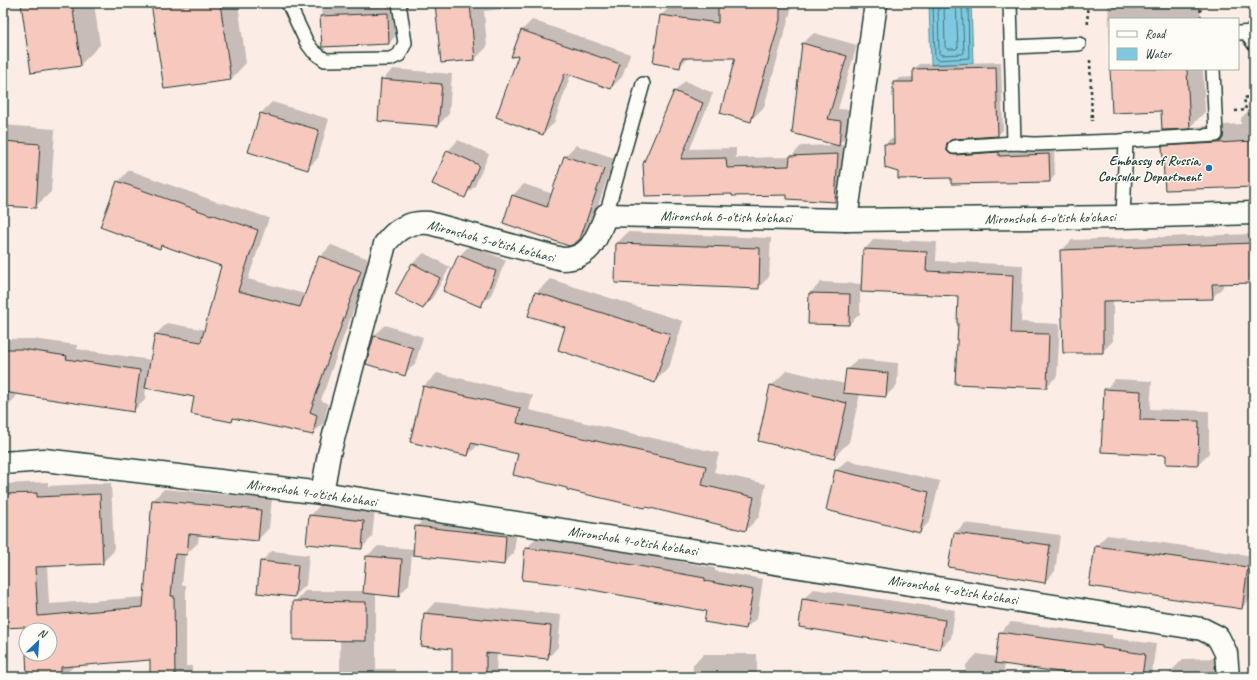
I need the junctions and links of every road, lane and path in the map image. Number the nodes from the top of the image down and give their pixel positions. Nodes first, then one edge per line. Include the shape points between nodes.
1 (288, 3) edge
2 (399, 3) edge
3 (876, 3) edge
4 (1010, 3) edge
5 (1087, 3) edge
6 (1200, 3) edge
7 (1201, 18) edge
8 (1246, 33) edge
9 (1089, 34) dead end
10 (1079, 44) dead end
11 (1254, 44) edge
12 (1012, 47) junction
13 (1090, 58) dead end
14 (1213, 70) edge
15 (643, 84) dead end
16 (1092, 128) dead end
17 (1126, 140) junction
18 (1014, 143) junction
19 (954, 147) dead end
20 (1254, 213) edge
21 (606, 214) junction
22 (1123, 217) junction
23 (846, 220) junction
24 (3, 463) edge
25 (322, 493) junction
26 (1228, 677) edge

1 - 2 lane via 307,43 313,52 325,60 390,59 399,55 405,43
3 - 23 street
4 - 12 lane
5 - 9 path
6 - 7 path
8 - 11 lane
10 - 12 lane
12 - 18 lane
13 - 16 path
14 - 17 lane via 1216,135
15 - 21 lane, Mironshoh 5-o'tish ko'chasi
17 - 18 lane
17 - 22 lane
18 - 19 lane
20 - 22 street, Mironshoh 6-o'tish ko'chasi
21 - 23 street, Mironshoh 6-o'tish ko'chasi
21 - 25 street, Mironshoh 5-o'tish ko'chasi via 592,245 584,253 568,259 429,223 408,225 390,237 385,244 333,439
22 - 23 street, Mironshoh 6-o'tish ko'chasi
24 - 25 street, Mironshoh 4-o'tish ko'chasi via 44,460
25 - 26 street, Mironshoh 4-o'tish ko'chasi via 1202,629 1218,637 1226,653

